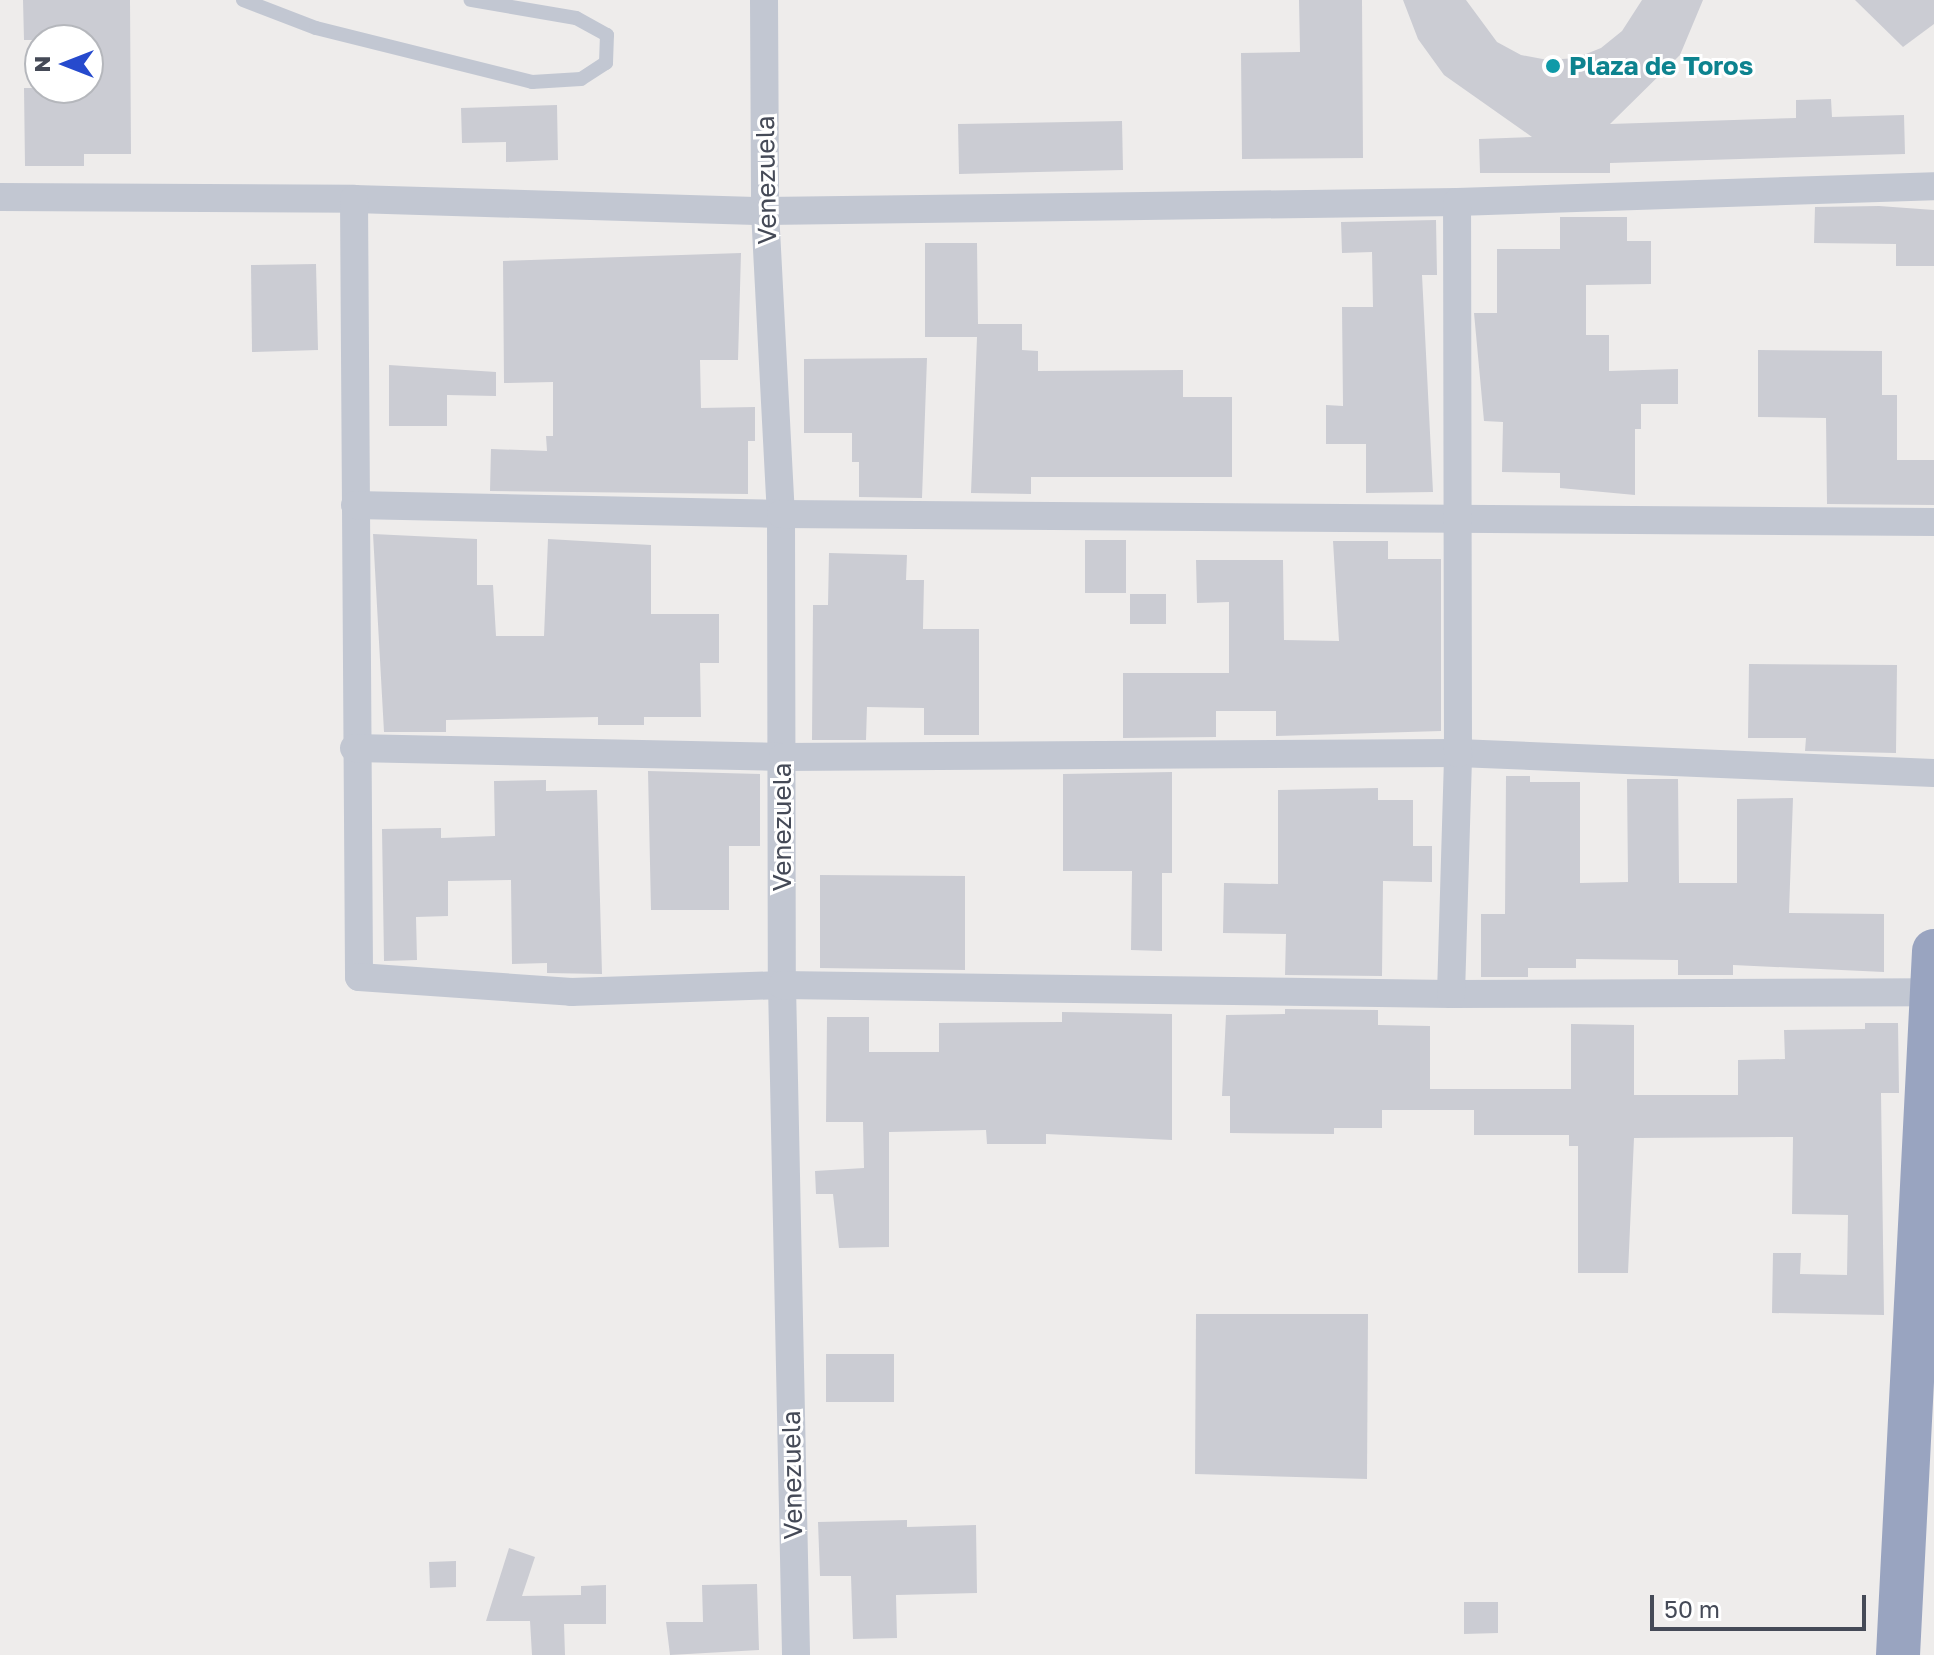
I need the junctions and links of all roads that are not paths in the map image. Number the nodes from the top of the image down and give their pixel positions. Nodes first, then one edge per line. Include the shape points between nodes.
1 (243, 0) edge
2 (471, 0) edge
3 (764, 0) edge
4 (1934, 186) edge
5 (0, 197) edge
6 (354, 199) junction
7 (1457, 202) junction
8 (765, 211) junction
9 (355, 505) junction
10 (781, 514) junction
11 (1459, 515) junction
12 (1934, 522) edge
13 (354, 748) junction
14 (1458, 753) junction
15 (783, 757) junction
16 (1934, 773) edge
17 (1933, 971) edge
18 (782, 985) junction
19 (1451, 994) junction
20 (796, 1655) edge
21 (1898, 1655) edge

1 - 2 lane via 316,28 532,82 581,79 606,63 607,35 576,18
3 - 8 street, Venezuela
4 - 7 street
5 - 6 street
6 - 8 street
6 - 9 street
7 - 8 street
7 - 11 street
8 - 10 street, Venezuela
9 - 10 street
9 - 13 street
10 - 11 street
10 - 15 street, Venezuela
11 - 12 street
11 - 14 street
13 - 15 street
13 - 18 street via 359,977 571,992
14 - 15 street
14 - 16 street
14 - 19 street
15 - 18 street, Venezuela
17 - 19 street
17 - 21 highway
18 - 19 street
18 - 20 street, Venezuela

